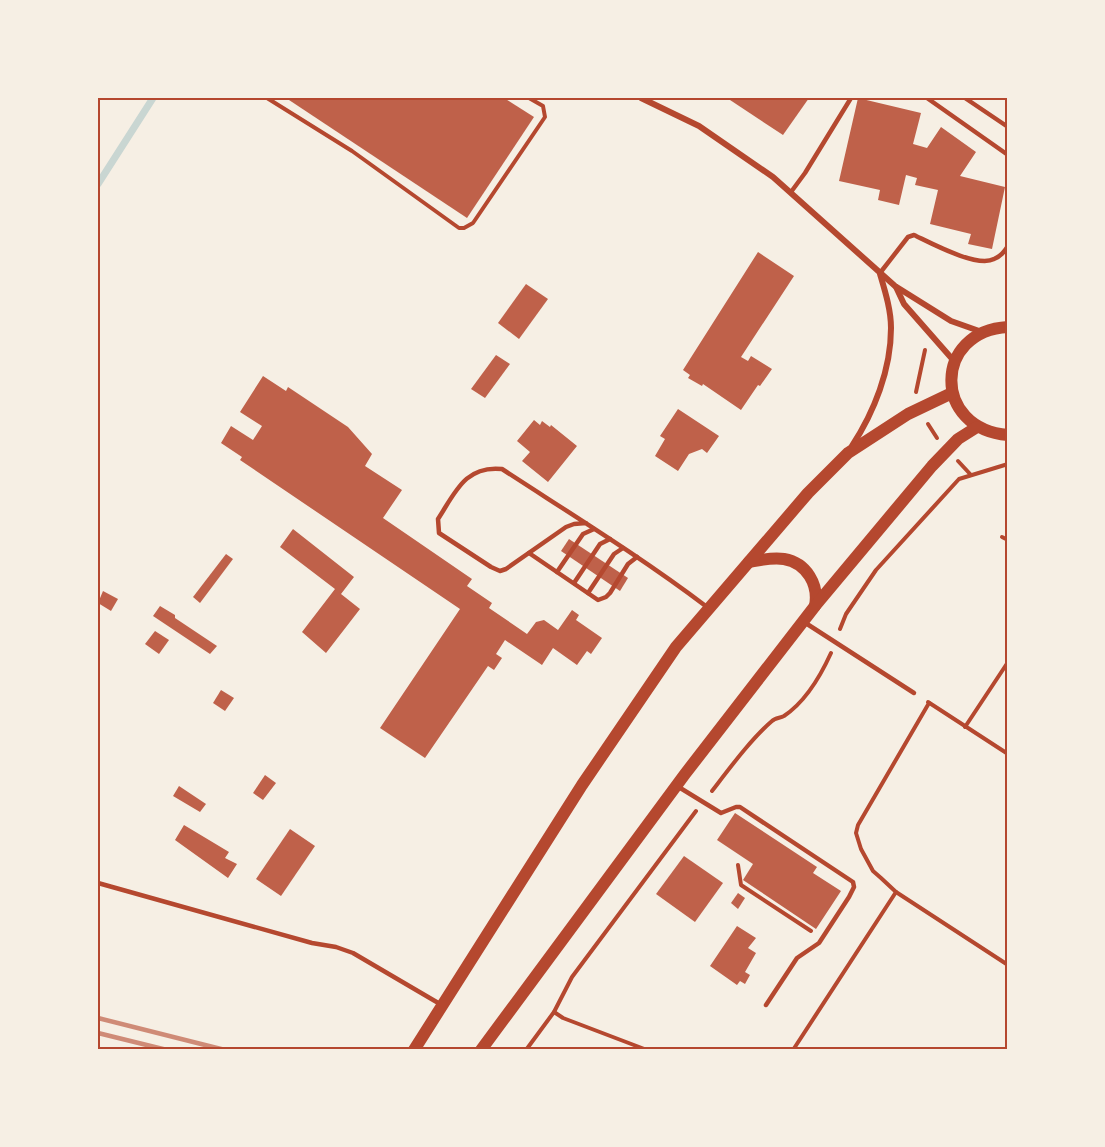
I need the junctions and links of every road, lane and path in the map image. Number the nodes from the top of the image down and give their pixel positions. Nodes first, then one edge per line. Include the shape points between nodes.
1 (267, 98) edge
2 (530, 98) edge
3 (640, 98) edge
4 (851, 98) edge
5 (927, 98) edge
6 (965, 98) edge
7 (1008, 127) edge
8 (1008, 156) edge
9 (791, 192) junction
10 (1008, 246) edge
11 (880, 273) junction
12 (895, 286) junction
13 (1008, 327) edge
14 (982, 332) junction
15 (927, 346) dead end
16 (954, 361) junction
17 (952, 393) junction
18 (916, 399) dead end
19 (924, 417) dead end
20 (977, 427) junction
21 (1008, 435) edge
22 (936, 437) dead end
23 (848, 453) junction
24 (1008, 464) edge
25 (586, 523) junction
26 (594, 529) junction
27 (1002, 537) dead end
28 (610, 539) junction
29 (1008, 540) edge
30 (623, 548) junction
31 (529, 553) junction
32 (637, 558) junction
33 (749, 562) junction
34 (557, 572) junction
35 (574, 583) junction
36 (588, 593) junction
37 (816, 606) junction
38 (710, 608) junction
39 (804, 622) junction
40 (836, 642) junction
41 (1008, 662) edge
42 (914, 693) joint
43 (929, 703) junction
44 (965, 727) junction
45 (1008, 754) edge
46 (677, 786) junction
47 (704, 802) junction
48 (738, 865) dead end
49 (98, 883) edge
50 (896, 892) junction
51 (822, 938) junction
52 (1008, 965) edge
53 (443, 1005) junction
54 (766, 1005) dead end
55 (554, 1012) junction
56 (414, 1050) edge
57 (481, 1050) edge
58 (526, 1050) edge
59 (647, 1050) edge
60 (793, 1050) edge

1 - 2 path via 464,228 473,224 545,117 543,106
3 - 9 street via 699,126
4 - 9 lane
5 - 8 lane
6 - 7 lane
9 - 11 street
10 - 11 lane via 992,261 981,261 914,235 908,237
11 - 12 street
11 - 23 street via 891,328 885,371 872,412
12 - 14 street via 951,321
12 - 16 street via 904,304
13 - 14 main road
14 - 16 main road via 962,348
15 - 18 path
16 - 17 main road
17 - 20 main road via 965,417
17 - 23 main road via 908,414
19 - 22 path
20 - 21 main road
20 - 37 main road via 958,439 932,466
23 - 33 main road
24 - 40 path via 959,479 876,570 846,614
25 - 26 lane
25 - 31 lane via 566,527
25 - 31 lane via 502,469 492,468 465,478 438,519 439,533 500,571
26 - 28 lane
26 - 34 lane via 583,534
27 - 29 path
28 - 30 lane
28 - 35 lane via 600,544
30 - 32 lane
30 - 36 lane via 614,554
31 - 34 lane
32 - 36 lane via 628,564 606,597 598,600
32 - 38 lane
33 - 37 main road via 784,559 799,565 815,584
33 - 38 main road
34 - 35 lane
35 - 36 lane
37 - 39 main road
38 - 53 main road via 676,647 627,718
39 - 40 lane
39 - 46 main road
40 - 42 lane
40 - 47 path via 799,701 773,720
41 - 44 path
42 - 43 path
43 - 44 path
43 - 50 path via 856,833 873,871
44 - 45 path
46 - 47 lane
46 - 57 main road
47 - 51 lane via 721,813 740,807 853,882 849,897
47 - 55 path via 572,977
48 - 51 path via 741,885
49 - 53 lane via 353,953
50 - 52 path
50 - 60 path
51 - 54 lane via 797,958
53 - 56 main road
55 - 58 path
55 - 59 path

